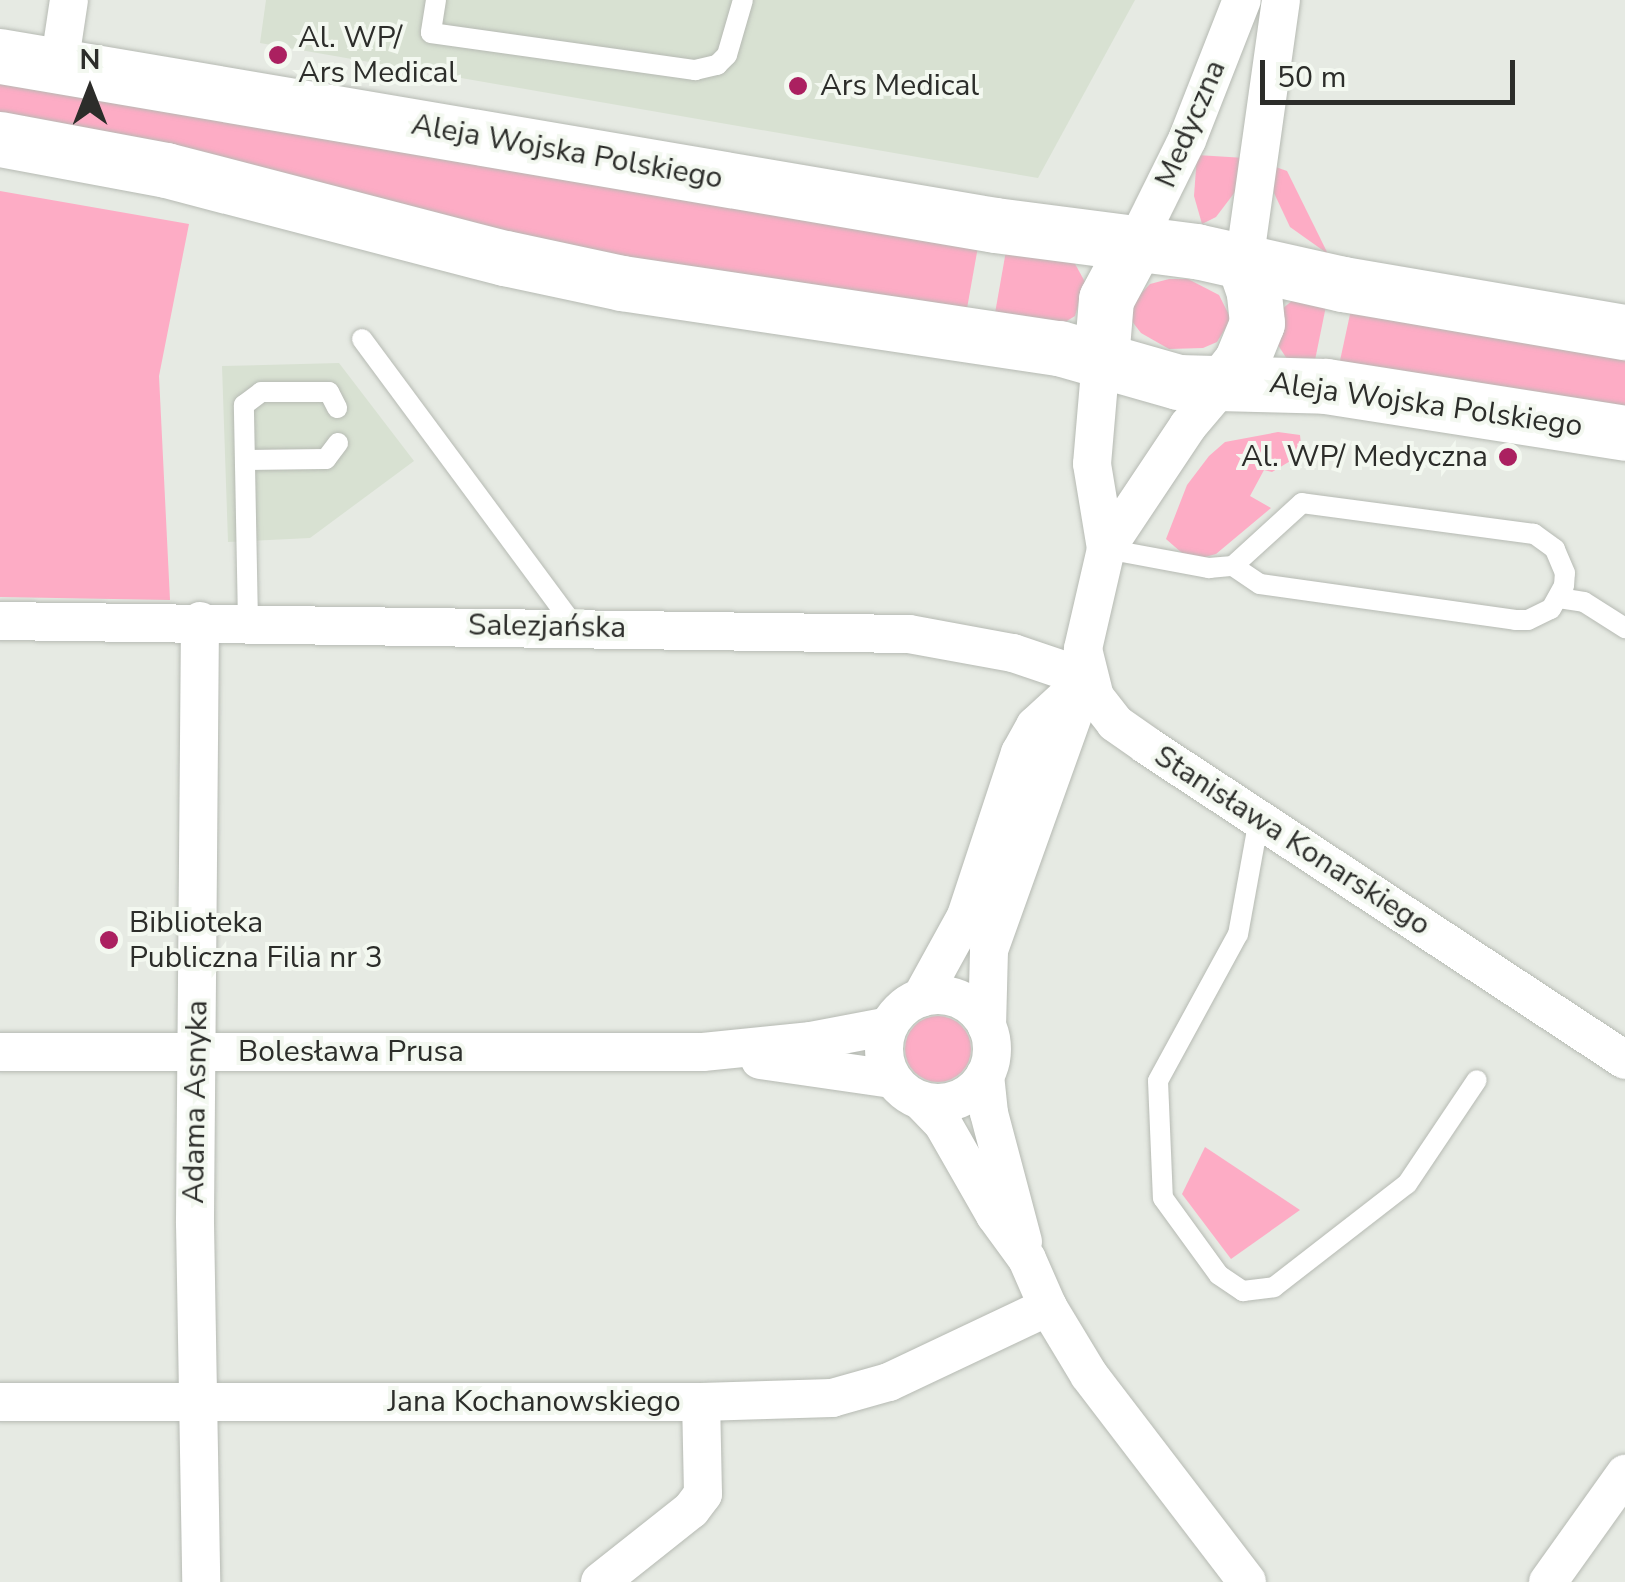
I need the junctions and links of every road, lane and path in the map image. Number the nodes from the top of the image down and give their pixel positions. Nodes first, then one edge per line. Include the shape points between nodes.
1 (69, 0) edge
2 (436, 0) edge
3 (743, 0) edge
4 (1242, 0) edge
5 (1280, 0) edge
6 (0, 56) edge
7 (59, 66) junction
8 (0, 139) edge
9 (1135, 246) junction
10 (1244, 263) junction
11 (1625, 332) edge
12 (362, 339) dead end
13 (1101, 358) junction
14 (1226, 380) junction
15 (321, 403) dead end
16 (1625, 433) edge
17 (338, 443) dead end
18 (280, 452) junction
19 (1106, 549) junction
20 (1234, 566) junction
21 (1559, 598) junction
22 (0, 621) edge
23 (200, 621) junction
24 (248, 622) junction
25 (576, 628) junction
26 (1625, 628) edge
27 (1087, 678) junction
28 (1258, 819) junction
29 (920, 998) junction
30 (888, 1026) junction
31 (987, 1027) junction
32 (0, 1052) edge
33 (197, 1052) junction
34 (703, 1052) junction
35 (1625, 1060) edge
36 (986, 1075) junction
37 (1477, 1080) dead end
38 (907, 1090) junction
39 (1027, 1259) junction
40 (1048, 1306) junction
41 (0, 1402) edge
42 (201, 1402) junction
43 (701, 1402) junction
44 (1625, 1474) edge
45 (201, 1582) edge
46 (600, 1582) edge
47 (1247, 1582) edge
48 (1548, 1582) edge

1 - 7 street
2 - 3 lane via 430,33 695,70 728,55
4 - 9 street, Medyczna via 1188,140
5 - 10 street, Medyczna
6 - 7 main road, Aleja Wojska Polskiego
7 - 9 main road, Aleja Wojska Polskiego
8 - 13 main road via 166,170 622,283
9 - 10 main road
9 - 13 main road via 1106,298
10 - 11 main road
10 - 14 main road via 1257,324
12 - 25 lane
13 - 14 main road via 1178,382
13 - 19 street via 1092,464
14 - 16 main road, Aleja Wojska Polskiego via 1326,386
14 - 19 street
15 - 18 lane via 264,400 244,406 242,433
17 - 18 lane via 326,459
18 - 24 lane
19 - 20 lane via 1196,566
19 - 27 street via 1083,649
20 - 21 lane via 1260,584 1496,618 1540,616
20 - 21 lane via 1302,503 1534,534 1562,560
21 - 26 lane via 1584,602
22 - 23 street, Salezjańska
23 - 24 street, Salezjańska
23 - 33 street, Adama Asnyka
24 - 25 street, Salezjańska
25 - 27 street, Salezjańska via 942,637
27 - 28 street, Stanisława Konarskiego via 1116,723
27 - 29 street via 1035,726 1020,753 966,916
27 - 31 street via 989,950
28 - 35 street, Stanisława Konarskiego via 1523,1010
28 - 37 lane via 1238,934 1158,1082 1163,1198 1219,1276 1243,1291 1274,1287 1408,1184
29 - 30 street
29 - 31 street via 965,1002
30 - 34 street, Bolesława Prusa
30 - 38 street via 884,1052
31 - 36 street via 992,1052
32 - 33 street, Bolesława Prusa
33 - 34 street, Bolesława Prusa
33 - 42 street, Adama Asnyka
34 - 38 street, Bolesława Prusa
36 - 38 street via 965,1097 936,1104
36 - 39 street via 989,1112
38 - 39 street via 943,1124
39 - 40 street
40 - 43 street, Jana Kochanowskiego via 862,1392
40 - 47 street via 1089,1375
41 - 42 street, Jana Kochanowskiego
42 - 43 street, Jana Kochanowskiego
42 - 45 street, Adama Asnyka
43 - 46 street via 703,1494
44 - 48 street

